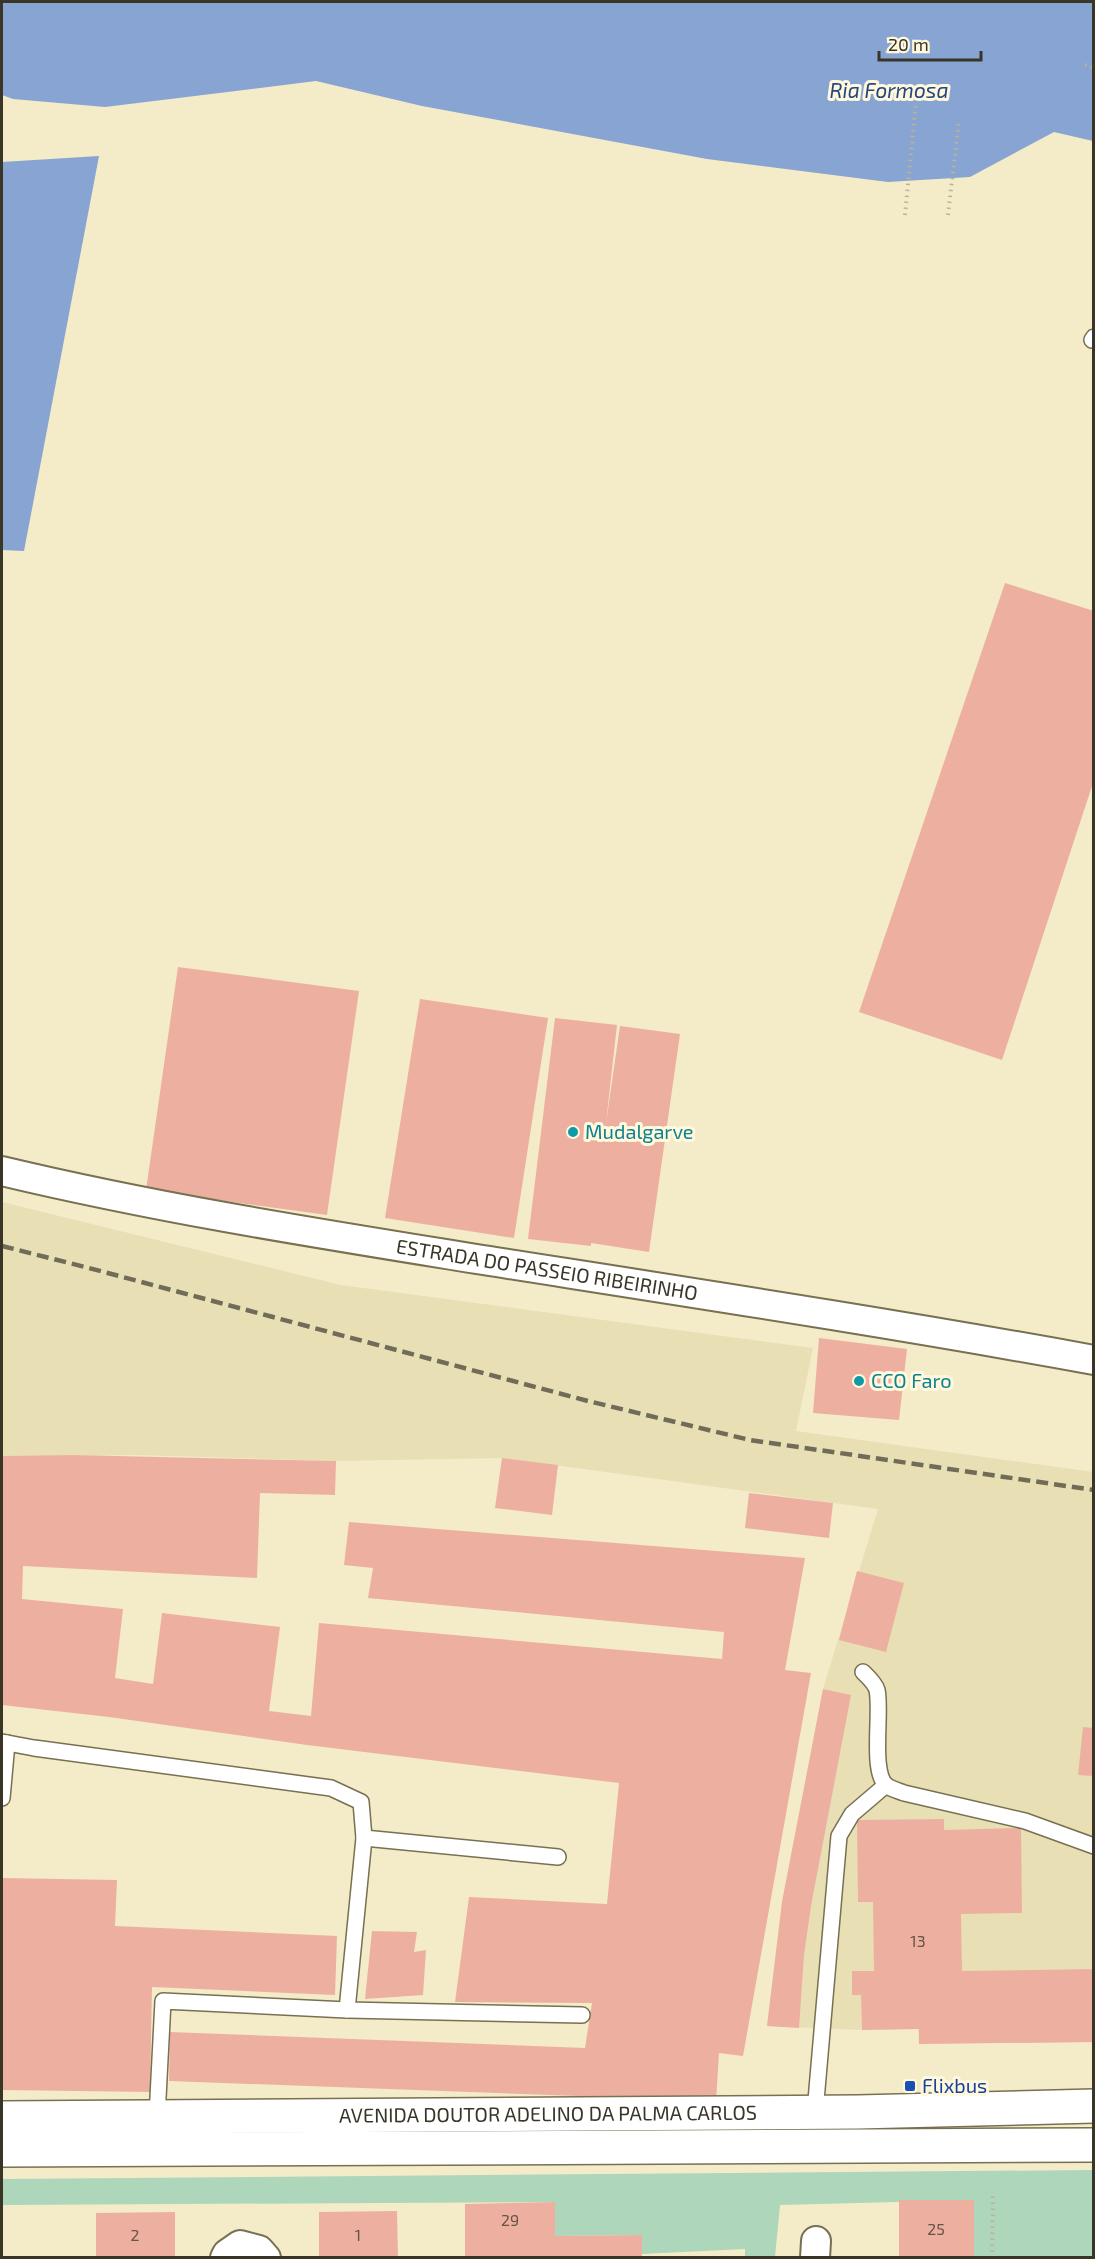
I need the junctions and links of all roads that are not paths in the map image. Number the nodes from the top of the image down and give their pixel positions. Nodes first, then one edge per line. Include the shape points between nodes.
1 (2, 1171) edge
2 (1094, 1360) edge
3 (863, 1672) dead end
4 (4, 1742) edge
5 (886, 1785) junction
6 (2, 1798) edge
7 (364, 1838) junction
8 (1094, 1846) edge
9 (558, 1857) dead end
10 (346, 2010) junction
11 (582, 2015) dead end
12 (1094, 2106) edge
13 (815, 2112) junction
14 (157, 2117) junction
15 (2, 2118) edge
16 (1094, 2145) edge
17 (2, 2150) edge
18 (225, 2258) edge
19 (266, 2258) edge

1 - 2 street, ESTRADA DO PASSEIO RIBEIRINHO via 102,1195 291,1229
3 - 5 lane via 877,1689 878,1771
4 - 6 lane
4 - 7 lane via 331,1788 361,1802
5 - 8 lane via 904,1793 1024,1821
5 - 13 lane via 852,1814 839,1836
7 - 9 lane
7 - 10 lane
10 - 11 lane
10 - 14 lane via 163,2001
12 - 13 main road, AVENIDA DOUTOR ADELINO DA PALMA CARLOS
13 - 14 main road, AVENIDA DOUTOR ADELINO DA PALMA CARLOS
14 - 15 main road, AVENIDA DOUTOR ADELINO DA PALMA CARLOS
16 - 17 main road, AVENIDA DOUTOR ADELINO DA PALMA CARLOS
18 - 19 street via 240,2245 259,2250

